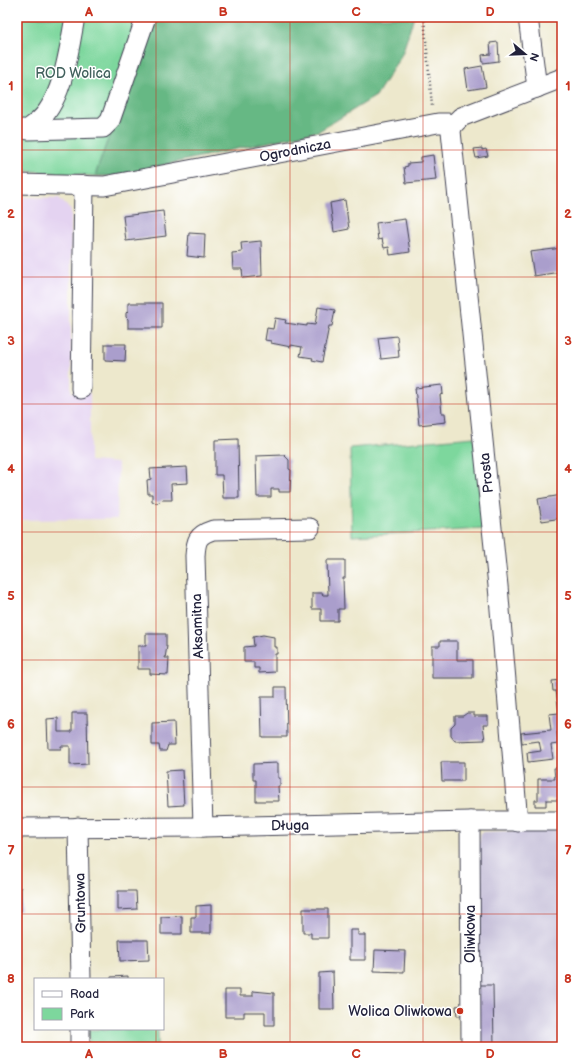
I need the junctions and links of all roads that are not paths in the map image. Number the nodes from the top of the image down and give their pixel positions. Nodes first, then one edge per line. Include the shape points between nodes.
1 (75, 17) edge
2 (146, 17) edge
3 (528, 17) edge
4 (562, 78) edge
5 (537, 88) junction
6 (452, 125) junction
7 (22, 129) edge
8 (17, 184) edge
9 (84, 185) junction
10 (81, 389) dead end
11 (310, 528) dead end
12 (470, 821) junction
13 (562, 821) edge
14 (518, 822) junction
15 (78, 827) junction
16 (203, 827) junction
17 (17, 828) edge
18 (81, 978) edge
19 (80, 1030) edge
20 (80, 1047) edge
21 (471, 1047) edge

1 - 7 street via 67,58 52,103 42,119
2 - 7 street via 110,121 103,128
3 - 5 street
4 - 5 street
5 - 6 street via 461,117
6 - 9 street, Ogrodnicza via 433,124 104,186
6 - 14 street, Prosta via 451,141 498,586
8 - 9 street, Ogrodnicza
9 - 10 street
11 - 16 street, Aksamitna via 213,530 204,533 196,544
12 - 14 street, Długa
12 - 16 street, Długa
12 - 21 street, Oliwkowa
13 - 14 street, Długa
15 - 16 street, Długa
15 - 17 street, Długa
15 - 18 street, Gruntowa
19 - 20 street

